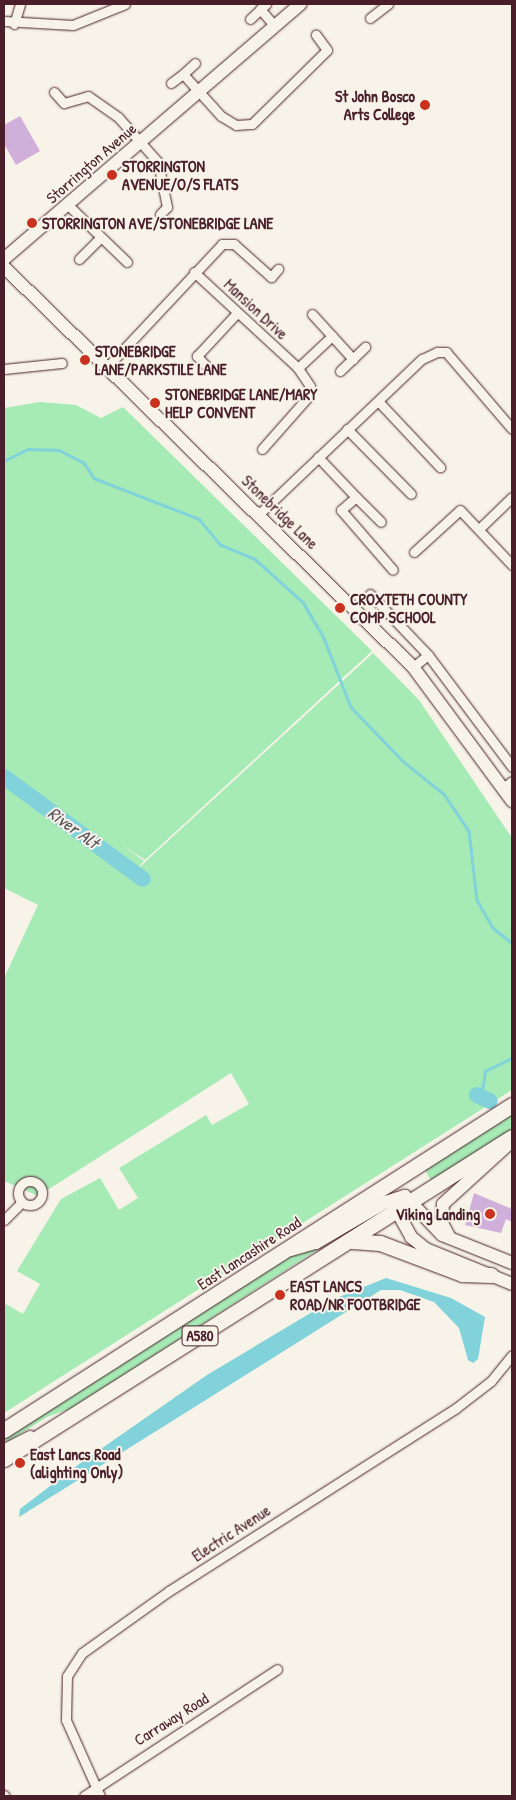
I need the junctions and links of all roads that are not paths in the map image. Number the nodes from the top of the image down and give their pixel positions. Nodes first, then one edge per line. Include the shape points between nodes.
1 (20, 4) edge
2 (125, 4) edge
3 (300, 4) edge
4 (388, 4) edge
5 (263, 6) edge
6 (377, 7) edge
7 (370, 18) dead end
8 (250, 19) dead end
9 (4, 21) edge
10 (14, 24) junction
11 (274, 25) junction
12 (316, 35) dead end
13 (195, 62) dead end
14 (183, 74) junction
15 (171, 83) dead end
16 (199, 91) junction
17 (54, 92) dead end
18 (141, 142) junction
19 (68, 205) junction
20 (160, 214) dead end
21 (99, 239) junction
22 (4, 259) edge
23 (79, 259) dead end
24 (127, 262) dead end
25 (4, 267) edge
26 (278, 268) dead end
27 (194, 272) junction
28 (237, 313) junction
29 (312, 314) dead end
30 (332, 336) junction
31 (365, 347) dead end
32 (353, 358) junction
33 (62, 363) dead end
34 (108, 366) junction
35 (298, 368) junction
36 (4, 369) edge
37 (209, 369) dead end
38 (340, 371) dead end
39 (378, 401) junction
40 (347, 429) junction
41 (512, 429) edge
42 (262, 449) dead end
43 (318, 457) junction
44 (440, 466) dead end
45 (411, 494) dead end
46 (356, 497) junction
47 (512, 497) edge
48 (259, 514) junction
49 (381, 522) dead end
50 (479, 529) junction
51 (414, 552) dead end
52 (512, 565) edge
53 (393, 570) dead end
54 (370, 594) dead end
55 (428, 655) junction
56 (413, 667) junction
57 (512, 767) edge
58 (508, 784) edge
59 (512, 801) edge
60 (512, 1105) edge
61 (512, 1139) edge
62 (401, 1176) junction
63 (414, 1201) junction
64 (22, 1202) dead end
65 (394, 1206) junction
66 (4, 1220) edge
67 (452, 1240) junction
68 (352, 1241) junction
69 (281, 1252) junction
70 (512, 1263) edge
71 (491, 1275) junction
72 (512, 1284) edge
73 (512, 1355) edge
74 (76, 1414) junction
75 (4, 1430) edge
76 (4, 1448) edge
77 (4, 1459) edge
78 (277, 1669) dead end
79 (93, 1787) junction
80 (84, 1796) edge
81 (100, 1796) edge

1 - 10 street
2 - 10 street via 73,25
3 - 11 street, Storrington Avenue
4 - 6 street
5 - 8 street
5 - 11 street
6 - 7 street
9 - 10 street
11 - 16 street, Storrington Avenue
12 - 16 street via 327,50 252,124 236,125 221,116
13 - 14 street
14 - 15 street
14 - 16 street
16 - 18 street, Storrington Avenue
17 - 18 street via 64,103 88,96 118,117
18 - 19 street, Storrington Avenue
18 - 20 street via 158,162 167,207
19 - 21 street
19 - 22 street, Storrington Avenue
21 - 23 street
21 - 24 street
25 - 34 street, Stonebridge Lane
26 - 27 street, Mansion Drive via 271,277 234,244 222,244
27 - 28 street, Mansion Drive
27 - 34 street, Mansion Drive
28 - 35 street, Mansion Drive
28 - 37 street via 197,356
29 - 30 street
30 - 32 street
30 - 35 street
31 - 32 street
32 - 38 street
33 - 36 street
34 - 48 street, Stonebridge Lane
35 - 42 street, Mansion Drive via 310,386 307,398
39 - 40 street
39 - 41 street via 422,359 446,352
39 - 44 street
40 - 43 street
40 - 45 street
43 - 46 street
43 - 48 street
46 - 49 street
46 - 53 street via 341,510
47 - 50 street
48 - 56 street, Stonebridge Lane
50 - 51 street via 460,510
50 - 52 street
54 - 55 street
55 - 56 street
55 - 57 street
56 - 58 street, Stonebridge Lane
58 - 59 street, Stonebridge Lane
60 - 62 highway, East Lancashire Road / A580
61 - 63 highway, A580
61 - 67 street via 443,1204 442,1223
62 - 65 street
62 - 69 highway, East Lancashire Road / A580
63 - 65 highway, A580
63 - 67 street via 432,1226
64 - 66 street
65 - 68 highway, A580
65 - 69 street via 316,1243
65 - 71 street via 426,1249
67 - 70 street
68 - 71 highway via 380,1243 462,1274
68 - 74 highway, A580
69 - 75 highway, East Lancashire Road / A580
71 - 72 street
73 - 79 street, Electric Avenue via 491,1381 456,1408 170,1590 82,1654 66,1676 66,1720
74 - 76 street
74 - 77 highway, A580
78 - 79 street, Carraway Road
79 - 80 street, Carraway Road
79 - 81 street, Electric Avenue

